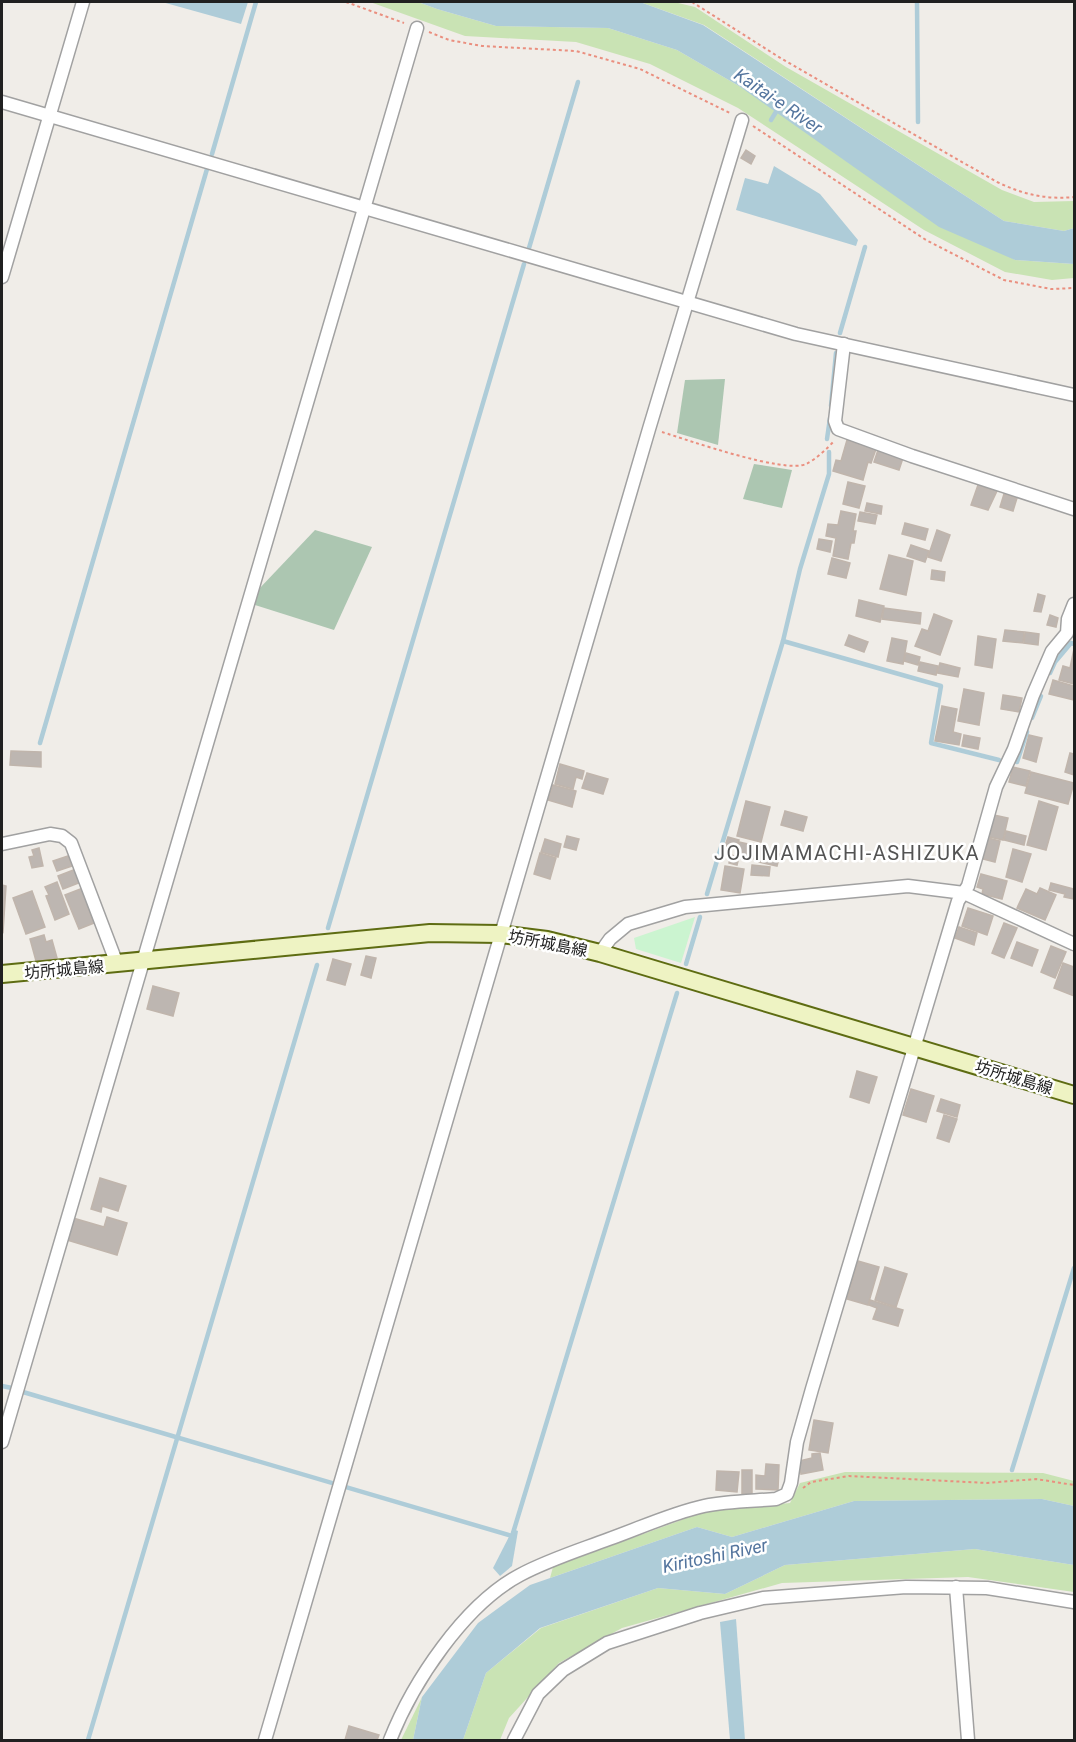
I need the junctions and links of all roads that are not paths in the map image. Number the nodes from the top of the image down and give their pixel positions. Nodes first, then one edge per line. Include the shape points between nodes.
1 (83, 2) edge
2 (417, 28) road end
3 (2, 102) edge
4 (48, 116) junction
5 (742, 120) road end
6 (363, 208) junction
7 (2, 277) edge
8 (686, 302) junction
9 (844, 344) junction
10 (1074, 395) edge
11 (1074, 509) edge
12 (1074, 604) edge
13 (1071, 634) edge
14 (2, 844) edge
15 (964, 892) junction
16 (500, 934) junction
17 (1074, 944) edge
18 (600, 953) junction
19 (144, 961) junction
20 (117, 964) junction
21 (2, 974) edge
22 (914, 1048) junction
23 (1074, 1095) edge
24 (2, 1442) edge
25 (957, 1587) junction
26 (1074, 1602) edge
27 (265, 1740) edge
28 (390, 1740) edge
29 (514, 1740) edge
30 (968, 1740) edge

1 - 4 street
2 - 6 street
3 - 4 street
4 - 6 street
4 - 7 street
5 - 8 street
6 - 8 street
6 - 19 street
8 - 9 street
8 - 16 street
9 - 10 street
9 - 11 street via 835,421 838,429
12 - 13 street via 1068,619
13 - 15 street via 1052,651 1033,695 996,787
14 - 20 street via 50,834 71,843
15 - 17 street
15 - 18 street via 908,886 685,907 628,924
15 - 22 street
16 - 18 main road, 坊所城島線
16 - 19 main road, 坊所城島線 via 430,933
16 - 27 street
18 - 22 main road, 坊所城島線
19 - 20 main road, 坊所城島線
19 - 24 street
20 - 21 main road, 坊所城島線
22 - 23 main road, 坊所城島線
22 - 28 street via 797,1442 787,1494 704,1506 519,1575 471,1614 443,1646 407,1701
25 - 26 street
25 - 29 street via 763,1598 700,1613 607,1643 563,1670 538,1694
25 - 30 street

